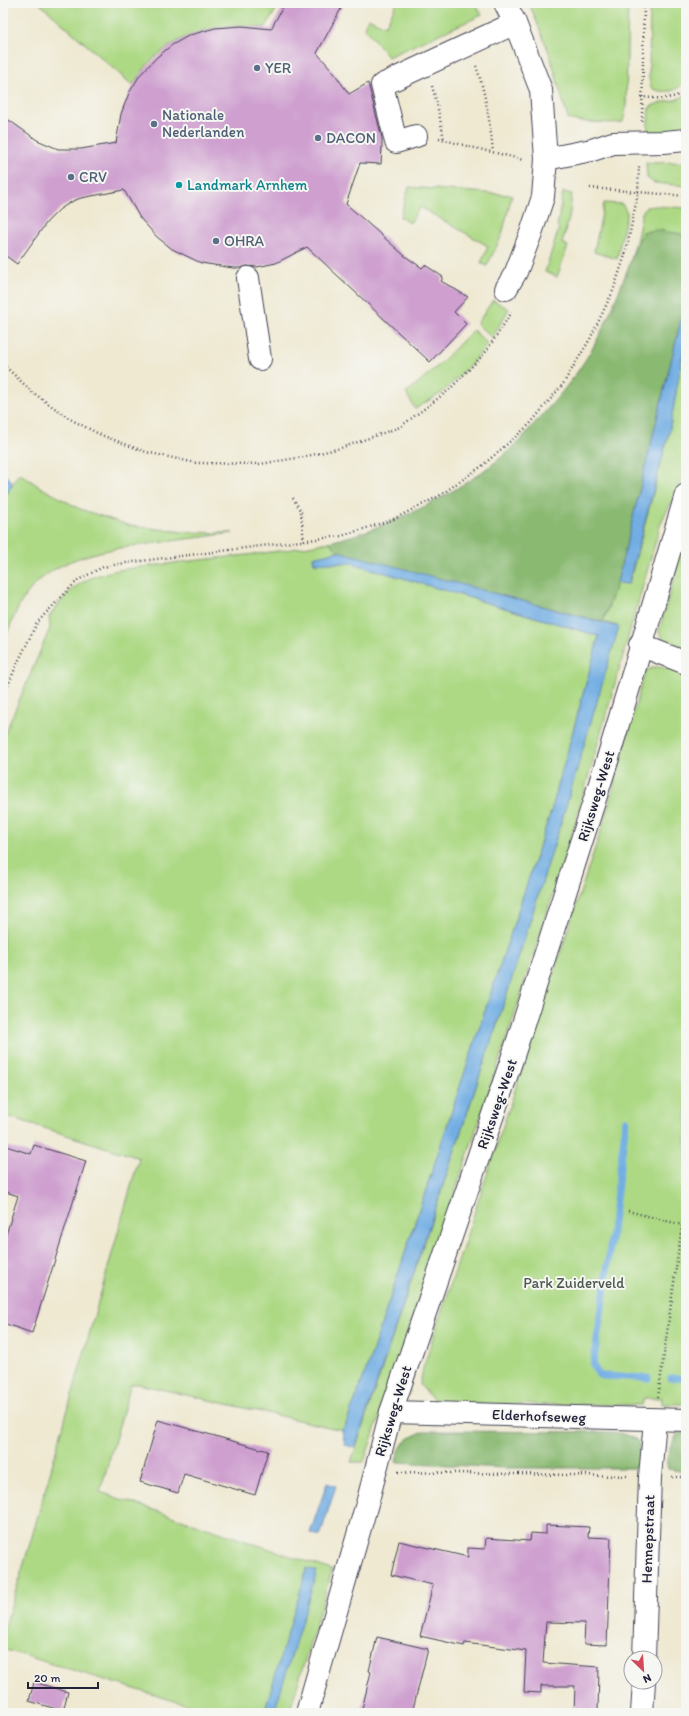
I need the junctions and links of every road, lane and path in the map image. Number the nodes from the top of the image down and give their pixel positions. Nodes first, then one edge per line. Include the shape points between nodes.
1 (505, 3) edge
2 (644, 3) edge
3 (514, 23) junction
4 (467, 45) junction
5 (425, 65) junction
6 (686, 88) edge
7 (641, 97) junction
8 (416, 136) dead end
9 (439, 138) dead end
10 (444, 140) junction
11 (686, 140) edge
12 (640, 149) junction
13 (493, 152) junction
14 (686, 153) edge
15 (546, 159) junction
16 (590, 188) dead end
17 (638, 193) junction
18 (686, 196) edge
19 (248, 278) dead end
20 (506, 289) joint
21 (260, 359) dead end
22 (3, 364) edge
23 (686, 495) edge
24 (293, 498) dead end
25 (304, 542) junction
26 (640, 646) junction
27 (686, 663) edge
28 (3, 697) edge
29 (628, 1211) dead end
30 (682, 1225) junction
31 (686, 1225) edge
32 (391, 1412) junction
33 (655, 1420) junction
34 (686, 1420) edge
35 (397, 1472) dead end
36 (650, 1476) junction
37 (644, 1650) edge
38 (643, 1690) edge
39 (306, 1713) edge
40 (642, 1713) edge

1 - 3 street
2 - 7 path
3 - 4 street
3 - 15 street via 541,90
4 - 5 street
4 - 13 path via 484,95
5 - 8 street via 382,85 396,142
5 - 10 path via 437,104
6 - 7 path via 674,96 663,99
7 - 12 path
9 - 10 path
10 - 13 path
11 - 12 street via 664,142
12 - 14 street
12 - 15 street via 613,143
12 - 17 path
13 - 15 path via 534,164
15 - 20 street via 543,197 516,272
16 - 17 path
17 - 18 path
17 - 25 path via 626,252 613,291 590,339 562,384 530,424 482,466 439,496 392,520 341,536
19 - 21 street
20 - 22 path via 515,307 485,353 449,390 417,416 400,427 341,448 260,464 196,463 146,452 101,435 70,419 32,392
23 - 26 street, Rijksweg-West
24 - 25 path via 301,512
25 - 28 path via 103,567 78,580 37,623
26 - 27 street
26 - 32 street, Rijksweg-West via 608,758 512,1059
29 - 30 path
30 - 31 path
30 - 33 path
32 - 33 street, Elderhofseweg
32 - 39 street, Rijksweg-West
33 - 34 street, Elderhofseweg
33 - 36 street, Hennepstraat
35 - 36 path
36 - 37 street, Hennepstraat
38 - 40 street

